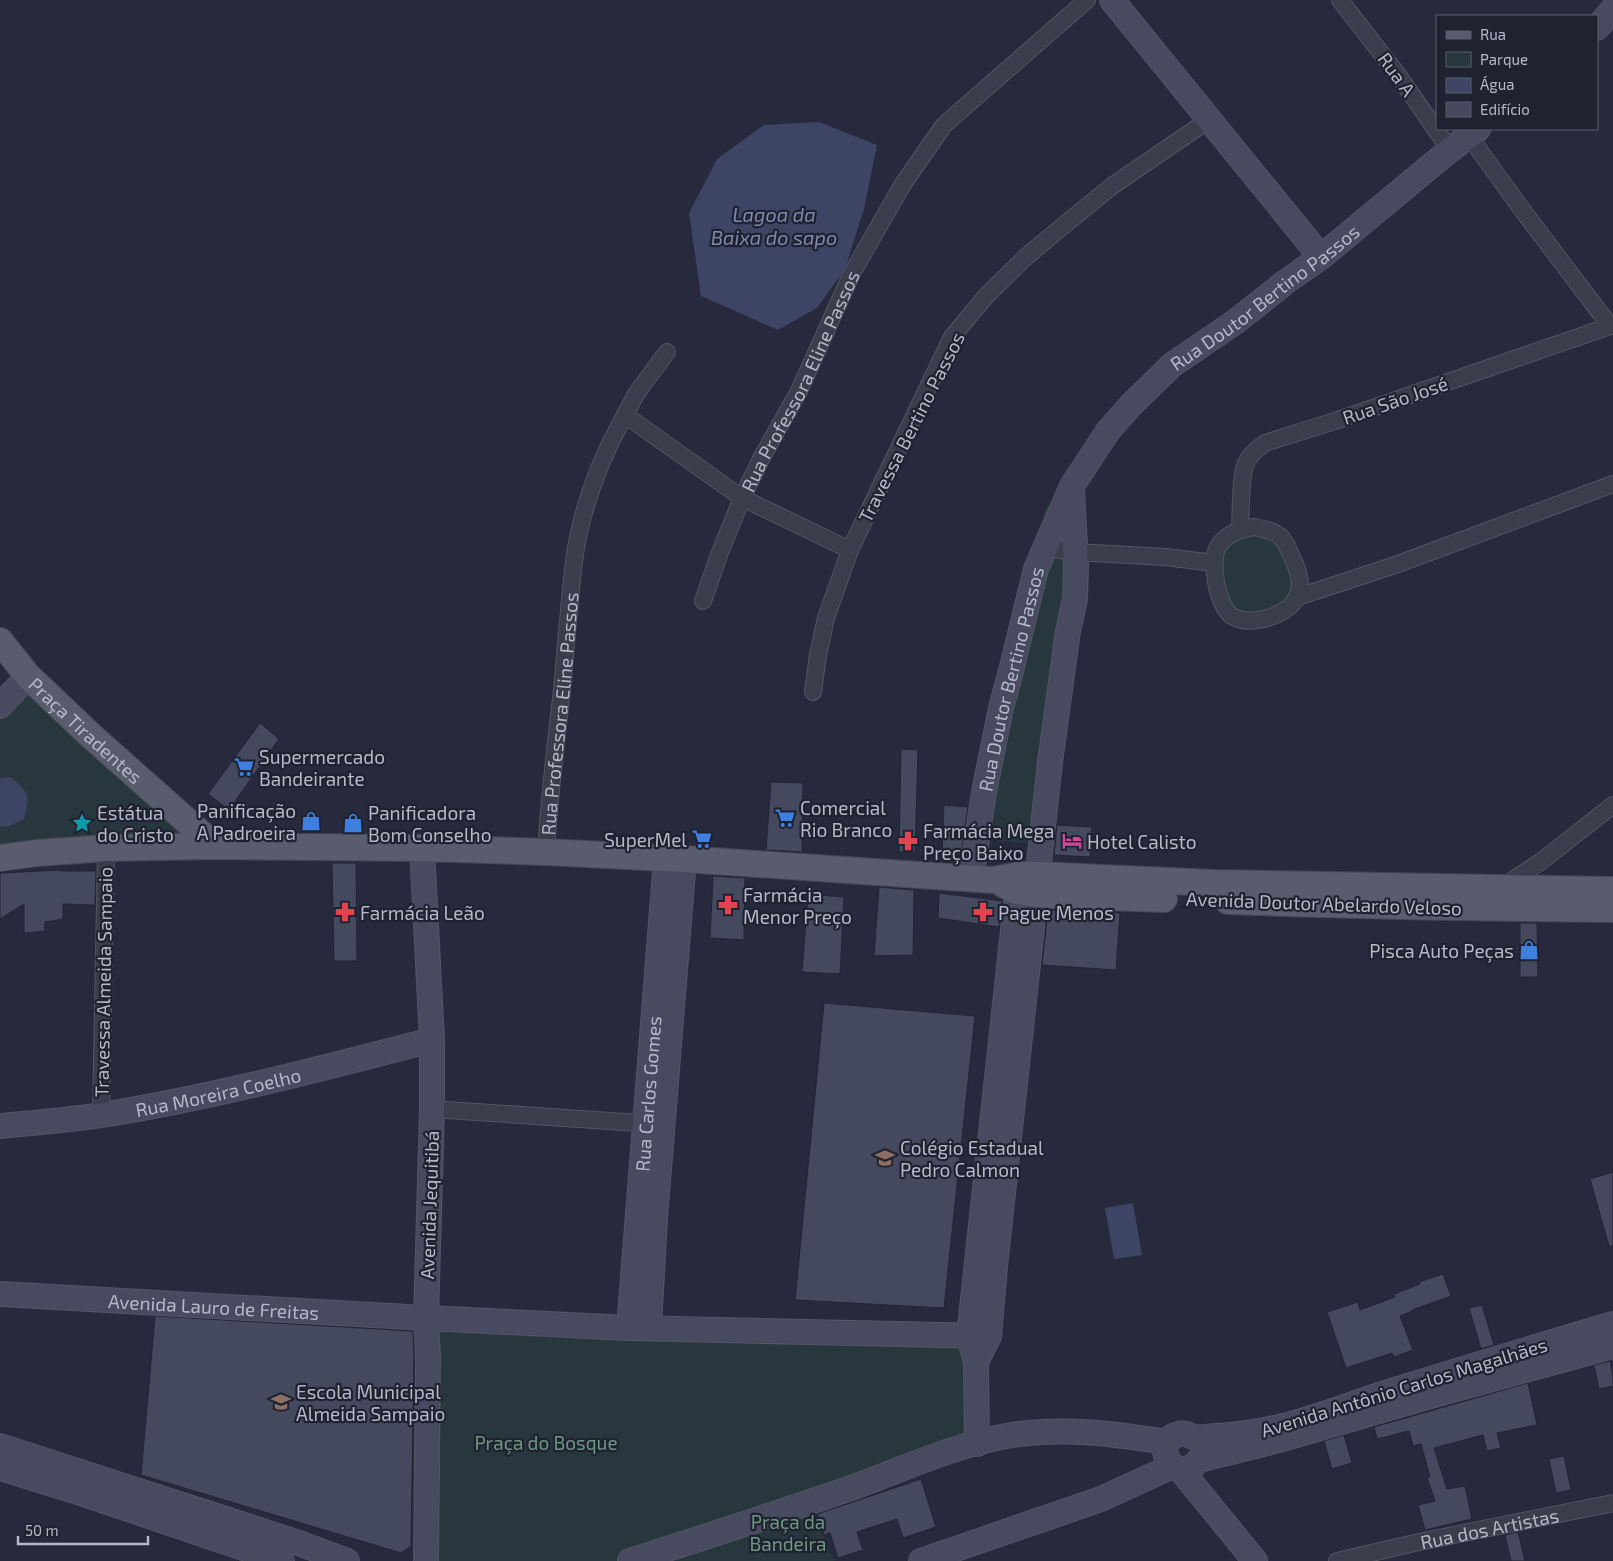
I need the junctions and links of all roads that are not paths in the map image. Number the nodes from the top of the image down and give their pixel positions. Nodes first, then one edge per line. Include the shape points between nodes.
1 (1087, 0) edge
2 (1112, 0) edge
3 (1340, 0) edge
4 (1613, 9) edge
5 (1598, 27) edge
6 (1436, 110) edge
7 (1210, 119) junction
8 (1466, 138) edge
9 (1321, 257) junction
10 (1612, 326) edge
11 (667, 352) dead end
12 (625, 415) junction
13 (1613, 484) edge
14 (1072, 486) junction
15 (742, 498) junction
16 (1240, 529) junction
17 (1044, 547) junction
18 (850, 550) junction
19 (1075, 552) junction
20 (1214, 563) junction
21 (1298, 597) junction
22 (703, 601) dead end
23 (0, 641) edge
24 (28, 676) junction
25 (813, 692) dead end
26 (0, 706) edge
27 (1613, 805) edge
28 (215, 846) junction
29 (106, 848) junction
30 (422, 848) junction
31 (546, 852) junction
32 (0, 858) edge
33 (675, 859) junction
34 (1543, 860) junction
35 (982, 879) junction
36 (1027, 884) junction
37 (1613, 890) edge
38 (1497, 898) junction
39 (1536, 899) junction
40 (1613, 909) edge
41 (432, 1040) junction
42 (432, 1110) junction
43 (101, 1115) junction
44 (654, 1124) junction
45 (0, 1126) edge
46 (0, 1294) edge
47 (426, 1318) junction
48 (1613, 1324) edge
49 (639, 1328) junction
50 (979, 1336) junction
51 (1613, 1346) edge
52 (1430, 1387) junction
53 (1195, 1437) junction
54 (1167, 1442) junction
55 (977, 1444) junction
56 (0, 1446) edge
57 (1184, 1465) junction
58 (0, 1468) edge
59 (78, 1481) junction
60 (1613, 1503) edge
61 (282, 1561) edge
62 (347, 1561) edge
63 (426, 1561) edge
64 (630, 1561) edge
65 (921, 1561) edge
66 (1255, 1561) edge
67 (1337, 1561) edge

1 - 15 street, Rua Professora Eline Passos via 944,125 902,184 852,273 798,390
2 - 7 street
3 - 6 street, Rua A via 1398,75
4 - 5 street
7 - 9 street
7 - 18 street, Travessa Bertino Passos via 1112,186 1028,256 986,296 952,337
8 - 9 street, Rua Doutor Bertino Passos
8 - 10 street, Rua A
9 - 14 street, Rua Doutor Bertino Passos via 1236,322 1172,365 1108,431
10 - 16 street, Rua São José via 1266,443 1255,450 1246,462
11 - 12 street
12 - 15 street, Rua Professora Eline Passos
12 - 31 street, Rua Professora Eline Passos via 610,442 592,488 574,560
13 - 21 street via 1398,564
14 - 17 street, Rua Doutor Bertino Passos
14 - 19 street, Rua Doutor Bertino Passos
15 - 18 street
15 - 22 street
16 - 20 street via 1217,547
16 - 21 street via 1270,530 1282,538 1299,570
17 - 19 street
17 - 35 street, Rua Doutor Bertino Passos via 1001,708 984,792
18 - 25 street, Travessa Bertino Passos via 826,618
19 - 20 street
19 - 36 street, Rua Doutor Bertino Passos via 1074,599
20 - 21 street via 1217,591 1231,616 1246,621 1272,616 1288,608
23 - 24 main road
24 - 26 street, Praça Tiradentes
24 - 28 main road, Praça Tiradentes
27 - 34 street
28 - 29 main road
28 - 30 main road
29 - 32 main road
29 - 43 street, Travessa Almeida Sampaio
30 - 31 main road
30 - 41 street, Avenida Jequitibá
31 - 33 main road
33 - 35 main road
33 - 44 street, Rua Carlos Gomes
34 - 38 street
34 - 39 street
35 - 36 main road
36 - 38 main road, Avenida Doutor Abelardo Veloso
36 - 50 street, Rua Doutor Bertino Passos via 995,1266
37 - 39 main road, Avenida Doutor Abelardo Veloso
38 - 39 main road, Avenida Doutor Abelardo Veloso
39 - 40 main road, Avenida Doutor Abelardo Veloso
41 - 42 street, Avenida Jequitibá
41 - 43 street, Rua Moreira Coelho via 310,1071
42 - 44 street
42 - 47 street, Avenida Jequitibá
43 - 45 street, Rua Moreira Coelho
44 - 49 street, Rua Carlos Gomes
46 - 47 street, Avenida Lauro de Freitas
47 - 49 street
47 - 63 street, Avenida Jequitibá
48 - 52 street, Avenida Antônio Carlos Magalhães
49 - 50 street
50 - 55 street via 976,1362
51 - 52 street
52 - 53 street, Avenida Antônio Carlos Magalhães via 1284,1426 1231,1436
52 - 57 street via 1278,1440
53 - 54 street, Avenida Antônio Carlos Magalhães via 1180,1433
53 - 57 street via 1201,1454
54 - 55 street via 1106,1433 1046,1432
54 - 57 street via 1165,1455 1168,1462
55 - 64 street via 942,1453 896,1472
56 - 59 street
57 - 65 street via 1102,1499
57 - 66 street
58 - 59 street
59 - 61 street
59 - 62 street via 296,1542
60 - 67 street, Rua dos Artistas

